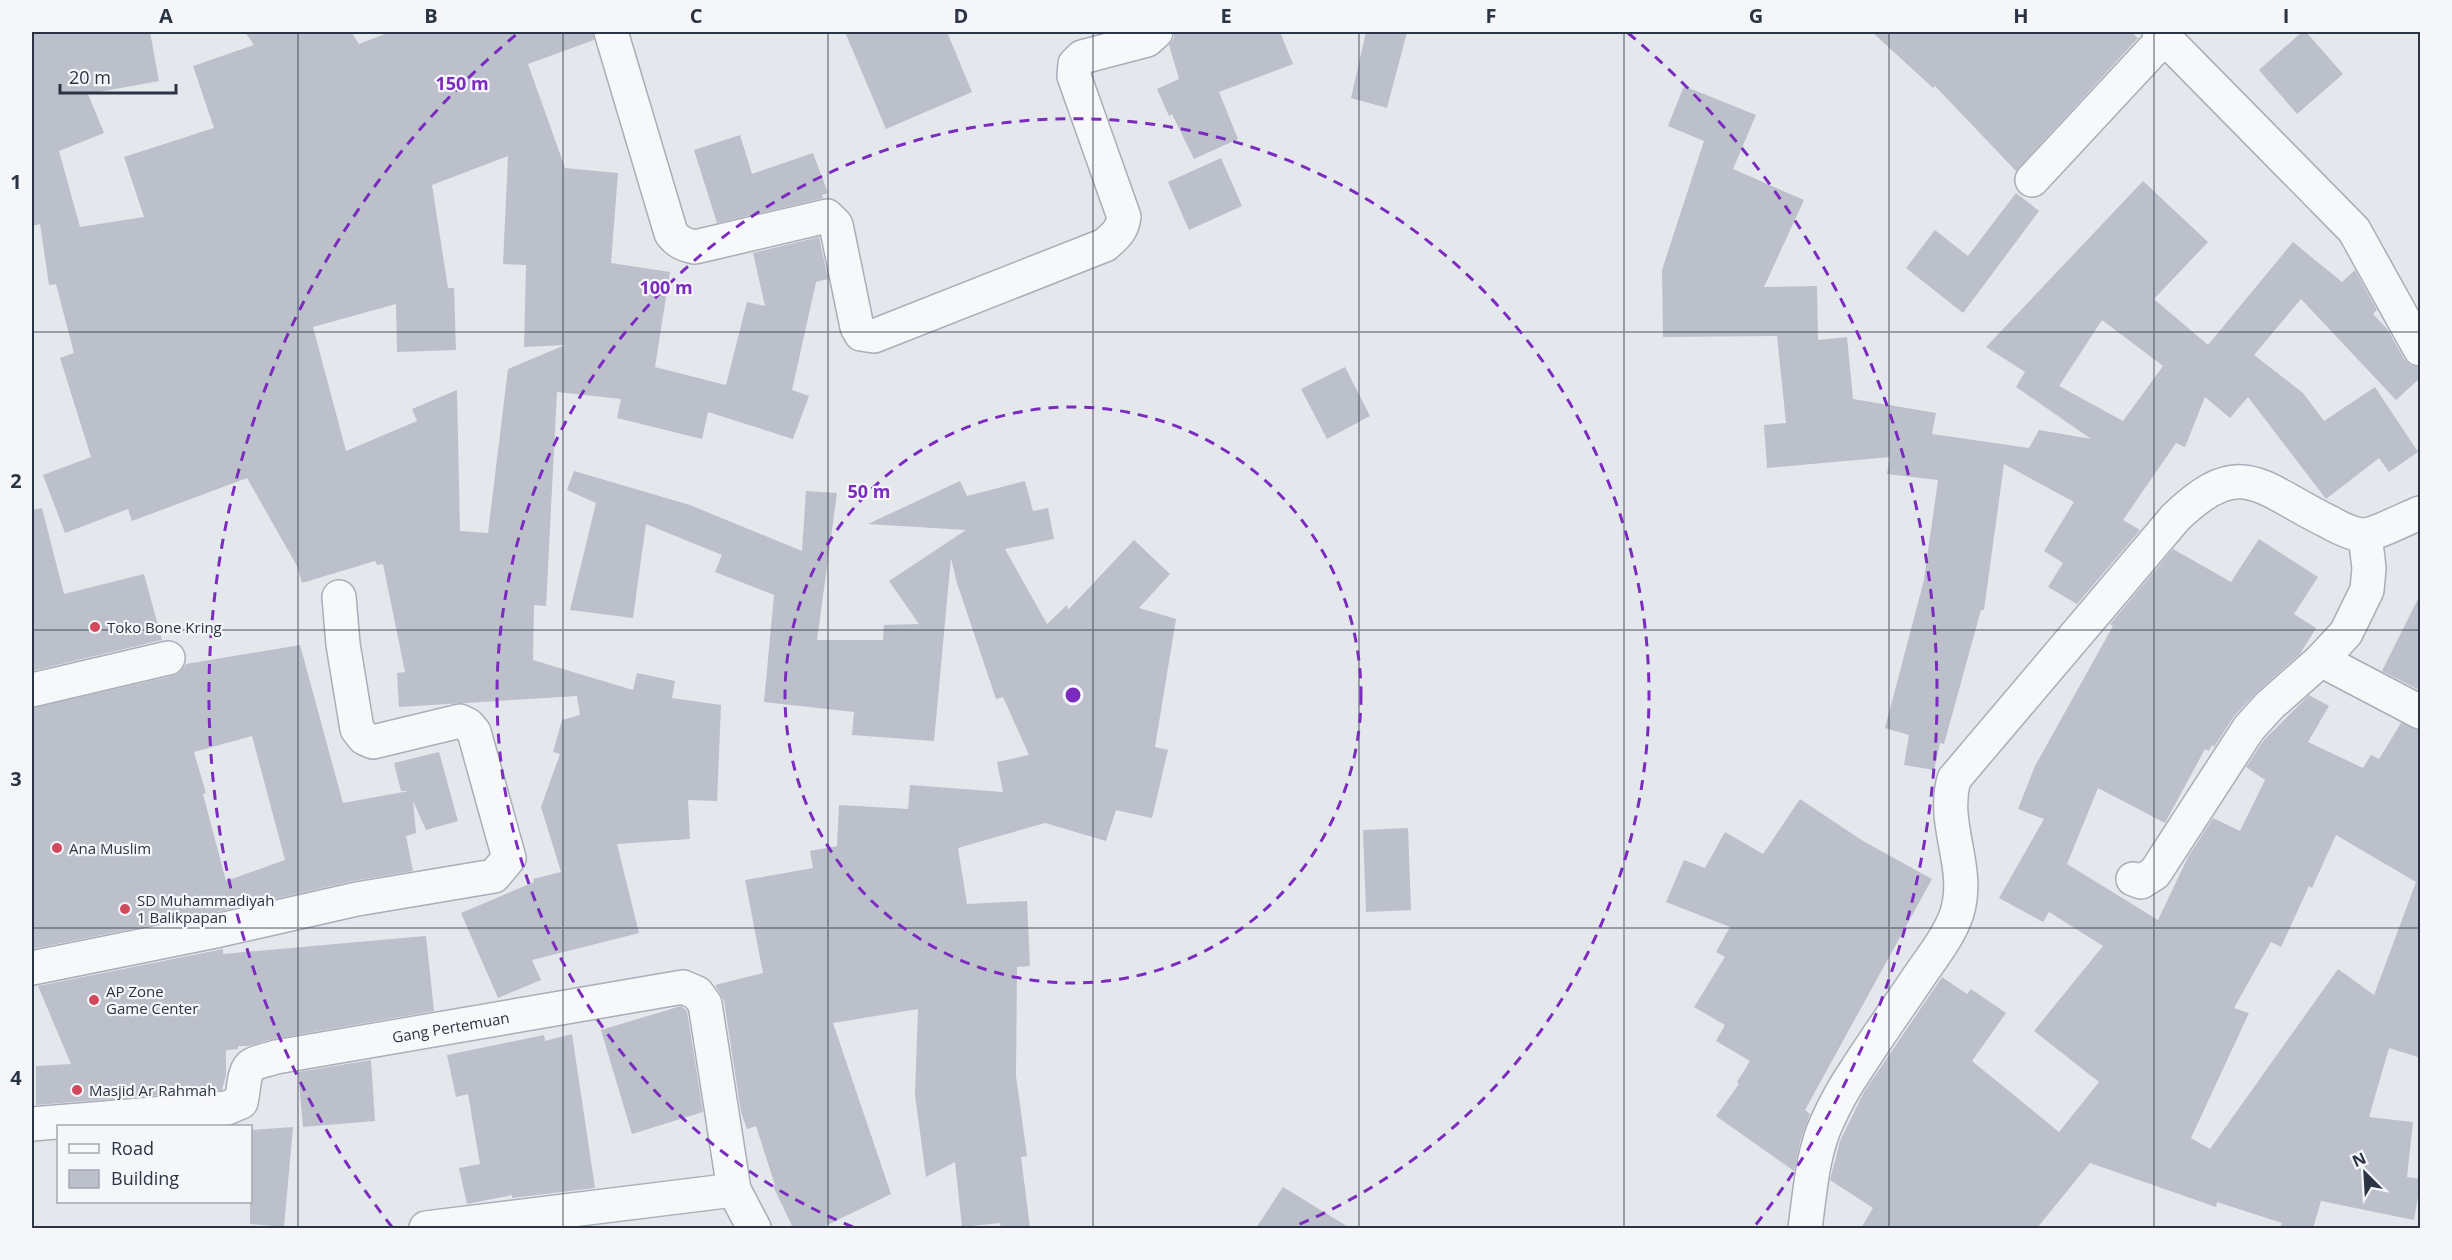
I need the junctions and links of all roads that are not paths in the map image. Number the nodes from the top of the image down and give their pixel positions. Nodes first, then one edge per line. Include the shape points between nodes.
1 (611, 32) edge
2 (1156, 32) edge
3 (2162, 34) edge
4 (2032, 180) dead end
5 (2421, 349) edge
6 (2421, 513) edge
7 (2365, 535) junction
8 (339, 597) dead end
9 (168, 658) dead end
10 (2321, 660) junction
11 (32, 690) edge
12 (2421, 712) edge
13 (2133, 879) dead end
14 (32, 968) edge
15 (32, 1124) edge
16 (734, 1190) junction
17 (426, 1228) edge
18 (754, 1228) edge
19 (1804, 1228) edge

1 - 2 street via 676,240 695,247 827,216 836,225 857,327 861,334 874,336 1104,245 1123,228 1124,217 1074,76 1075,64 1082,57 1147,40
3 - 4 street
3 - 5 street via 2354,230
6 - 7 street
7 - 10 street via 2367,590 2346,633
7 - 19 street via 2337,526 2254,484 2236,481 2215,486 2196,497 2175,518 1967,761 1954,779 1950,793 1951,826 1962,884 1956,915 1936,952 1854,1072 1826,1123
8 - 14 street via 357,729 373,742 460,721 468,724 474,732 509,858 503,867 494,876 357,899
9 - 11 street
10 - 12 street
10 - 13 street via 2249,728 2155,873 2141,882
15 - 16 street, Gang Pertemuan via 227,1108 241,1102 249,1068 276,1057 683,987 697,993 705,1004
16 - 17 street
16 - 18 street, Gang Pertemuan

